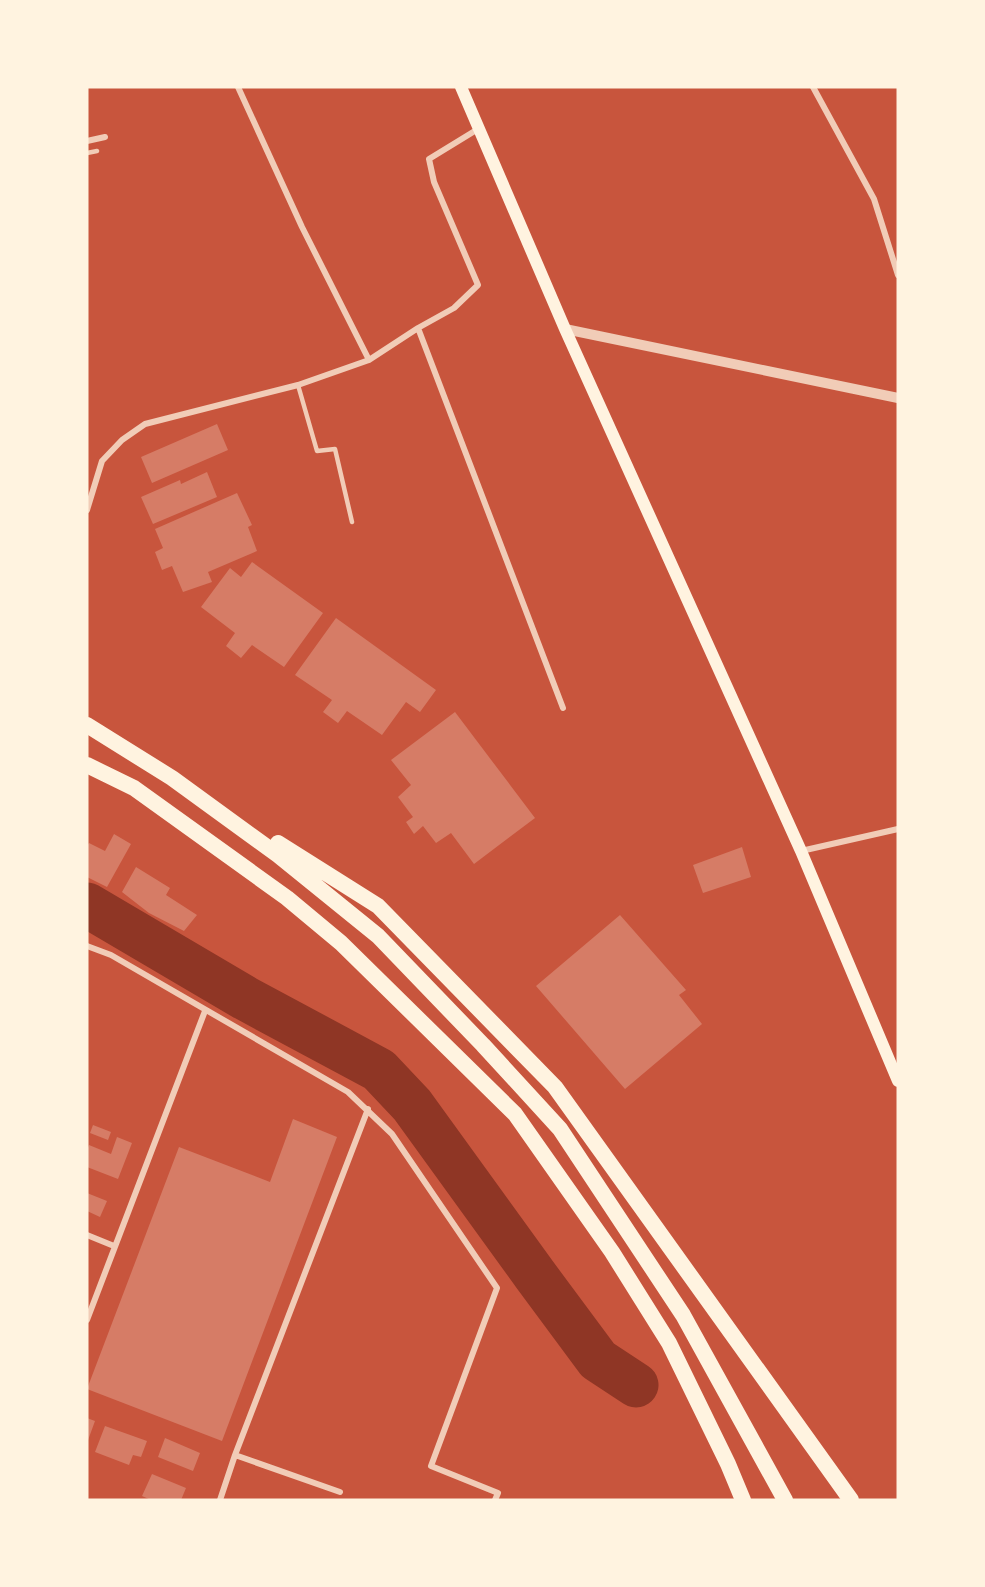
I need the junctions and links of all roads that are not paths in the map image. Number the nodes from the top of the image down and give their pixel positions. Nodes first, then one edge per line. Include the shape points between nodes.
1 (238, 87) edge
2 (461, 87) edge
3 (813, 87) edge
4 (478, 129) junction
5 (105, 137) dead end
6 (87, 141) edge
7 (97, 151) dead end
8 (87, 153) edge
9 (898, 274) edge
10 (418, 328) junction
11 (565, 329) junction
12 (369, 360) junction
13 (298, 385) junction
14 (898, 398) edge
15 (87, 510) edge
16 (352, 522) dead end
17 (563, 708) dead end
18 (87, 725) edge
19 (87, 765) edge
20 (172, 778) junction
21 (898, 829) edge
22 (801, 851) junction
23 (87, 946) edge
24 (205, 1011) junction
25 (898, 1081) edge
26 (368, 1109) junction
27 (87, 1235) edge
28 (114, 1246) junction
29 (87, 1320) edge
30 (235, 1455) junction
31 (833, 1476) junction
32 (340, 1492) dead end
33 (220, 1500) edge
34 (495, 1500) edge
35 (743, 1500) edge
36 (785, 1500) edge
37 (851, 1500) edge
38 (858, 1500) edge

1 - 12 street
2 - 4 main road
3 - 9 street via 874,199
4 - 10 street via 429,159 434,183 478,285 454,308
4 - 11 main road
5 - 6 street
7 - 8 lane
10 - 12 street
10 - 17 street
11 - 14 street
11 - 22 main road
12 - 13 street
13 - 15 street via 145,424 102,461
13 - 16 lane via 317,450 335,449
18 - 20 highway
19 - 35 highway via 134,788 287,898 341,943 515,1114 612,1252 669,1343
20 - 31 highway via 378,906 555,1087
20 - 36 highway via 278,855 378,936 560,1129 683,1315
21 - 22 street
22 - 25 main road
23 - 24 street
24 - 26 street via 348,1092
24 - 28 street
26 - 30 street
26 - 34 street via 392,1134 497,1288 431,1466 498,1492
27 - 28 street
28 - 29 street
30 - 32 street
30 - 33 street
31 - 37 highway
31 - 38 highway

